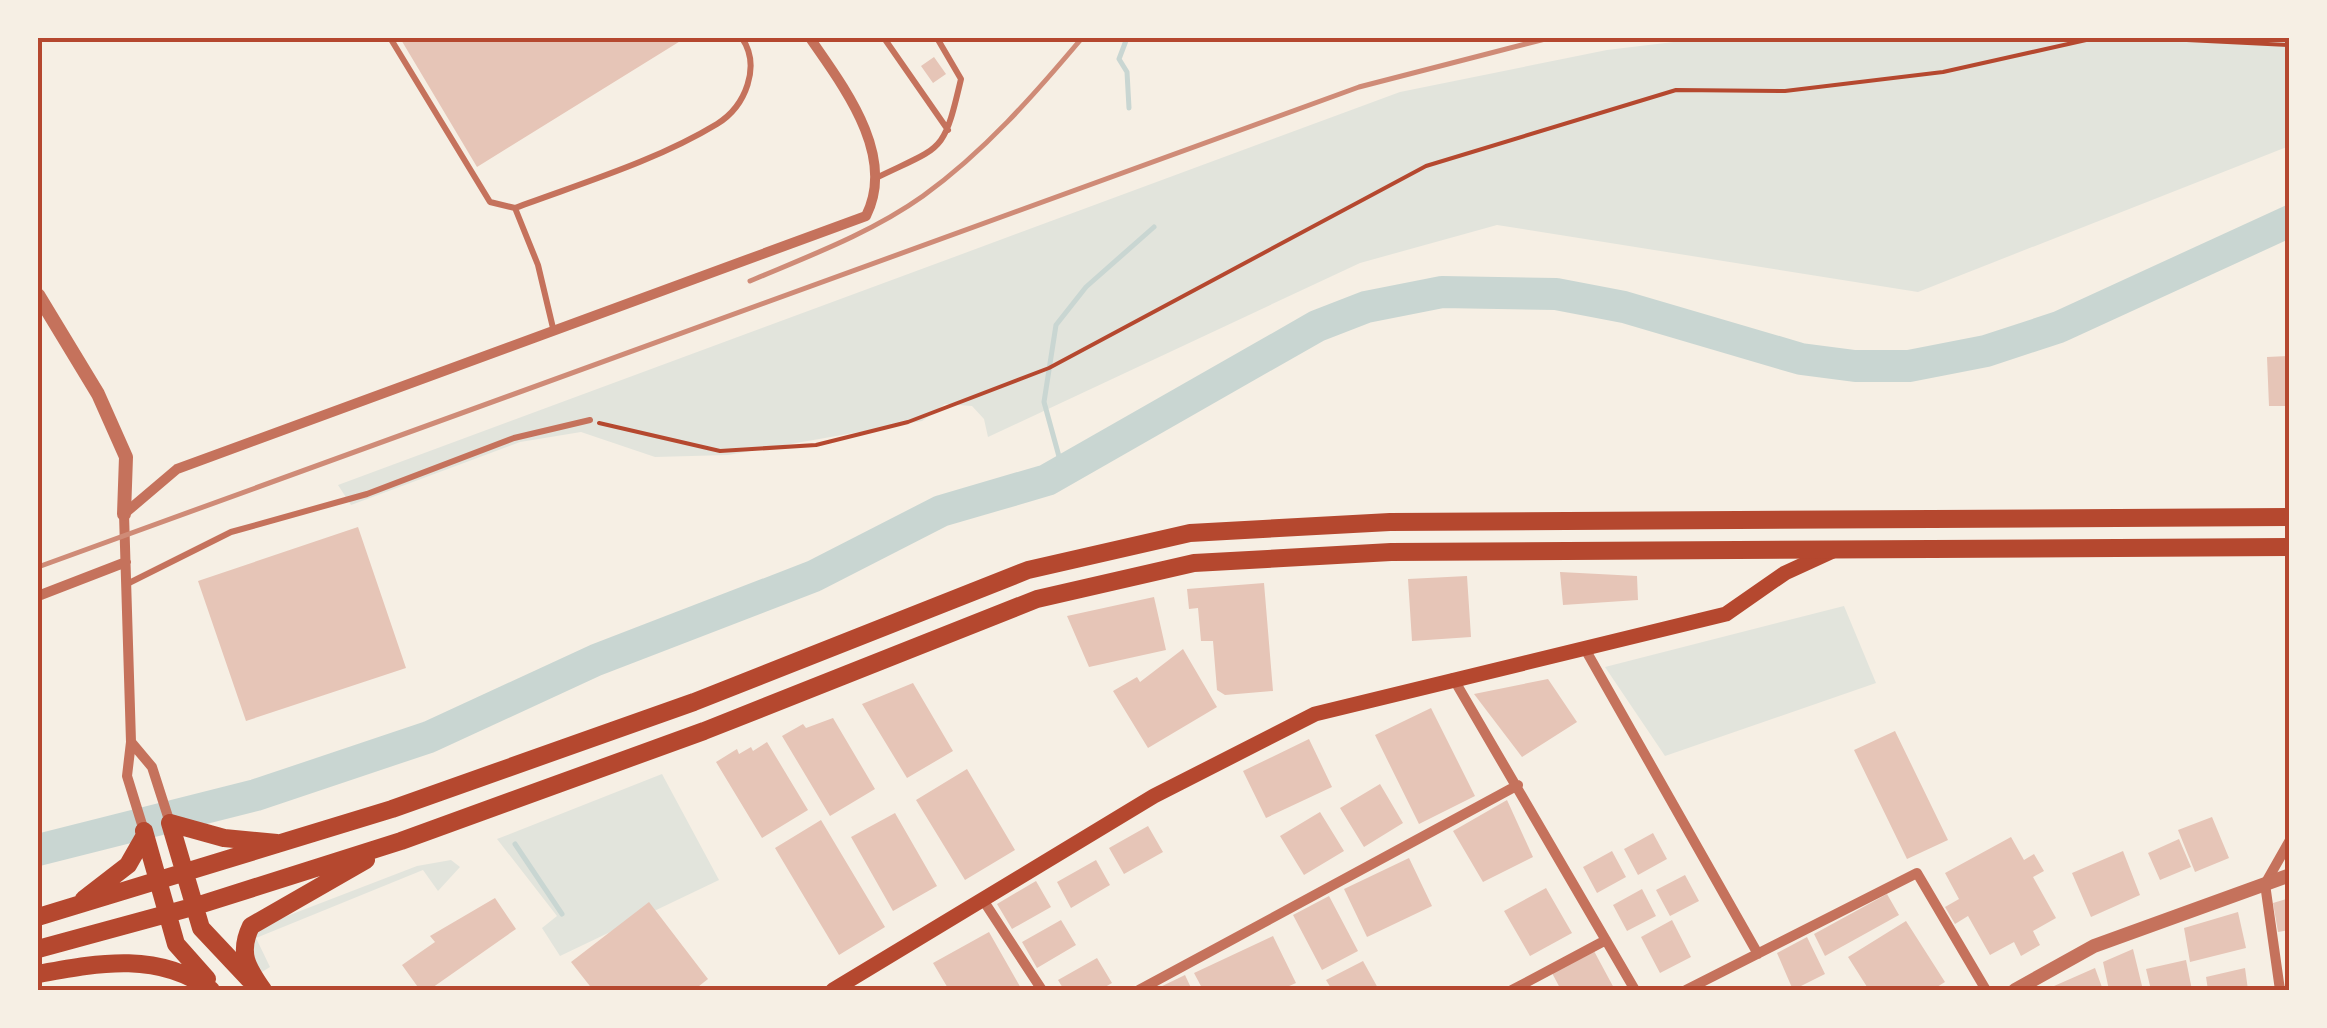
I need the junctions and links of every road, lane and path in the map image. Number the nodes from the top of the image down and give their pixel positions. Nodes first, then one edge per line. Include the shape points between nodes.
1 (742, 38) edge
2 (810, 38) edge
3 (884, 38) edge
4 (936, 38) edge
5 (2096, 38) edge
6 (2146, 38) edge
7 (392, 41) dead end
8 (2290, 44) edge
9 (948, 132) junction
10 (874, 179) junction
11 (515, 208) junction
12 (38, 296) edge
13 (553, 328) junction
14 (590, 420) joint
15 (124, 514) junction
16 (2290, 517) edge
17 (2290, 547) edge
18 (1833, 551) junction
19 (126, 562) junction
20 (127, 584) junction
21 (38, 596) edge
22 (1585, 648) junction
23 (1453, 678) junction
24 (132, 742) junction
25 (1518, 785) junction
26 (170, 823) junction
27 (144, 831) junction
28 (2290, 840) edge
29 (401, 841) junction
30 (283, 844) junction
31 (187, 875) junction
32 (2290, 875) edge
33 (156, 884) junction
34 (2265, 884) junction
35 (983, 900) junction
36 (196, 906) junction
37 (75, 907) junction
38 (165, 915) junction
39 (38, 917) edge
40 (1606, 940) junction
41 (38, 950) edge
42 (1758, 954) junction
43 (38, 974) edge
44 (2283, 986) edge
45 (211, 990) edge
46 (219, 990) edge
47 (261, 990) edge
48 (834, 990) edge
49 (1042, 990) edge
50 (1139, 990) edge
51 (1512, 990) edge
52 (1635, 990) edge
53 (1686, 990) edge
54 (1986, 990) edge
55 (2015, 990) edge

1 - 11 lane via 752,52 749,86 721,122
2 - 10 street via 862,114
3 - 9 lane
4 - 9 lane via 961,78
5 - 14 path via 1943,72 1785,90 1676,90 1426,166 1049,368 908,422 816,445 720,451
6 - 8 path
7 - 11 lane via 490,202
9 - 10 lane via 940,147
10 - 13 street via 866,216
11 - 13 lane
12 - 15 street via 98,394 126,457
13 - 15 street via 177,468
14 - 20 lane via 514,438 368,494 231,532
15 - 19 street
16 - 30 main road via 1390,522 1190,533 1028,570 694,702
17 - 18 main road
18 - 22 main road via 1785,573 1726,614
18 - 29 main road via 1269,556 1194,563 1037,599
19 - 20 street
19 - 21 street
20 - 24 street
22 - 23 main road
22 - 42 street
23 - 25 street
23 - 35 main road via 1314,714 1154,796
24 - 26 street via 152,767
24 - 27 street via 128,776
25 - 40 street
25 - 50 street
26 - 30 main road
26 - 31 main road
27 - 33 main road
27 - 37 main road via 128,865
28 - 34 street
29 - 36 main road
29 - 47 main road via 251,926 244,958
30 - 31 main road
31 - 33 main road
31 - 36 main road
32 - 34 street
33 - 37 main road
33 - 38 main road
34 - 44 street
34 - 55 street via 2094,946
35 - 48 main road
35 - 49 street
36 - 38 main road
36 - 47 main road via 201,928
37 - 39 main road
38 - 41 main road
38 - 46 main road via 176,944
40 - 51 street
40 - 52 street
42 - 53 street
42 - 54 street via 1917,874
43 - 45 main road via 144,963 172,968

